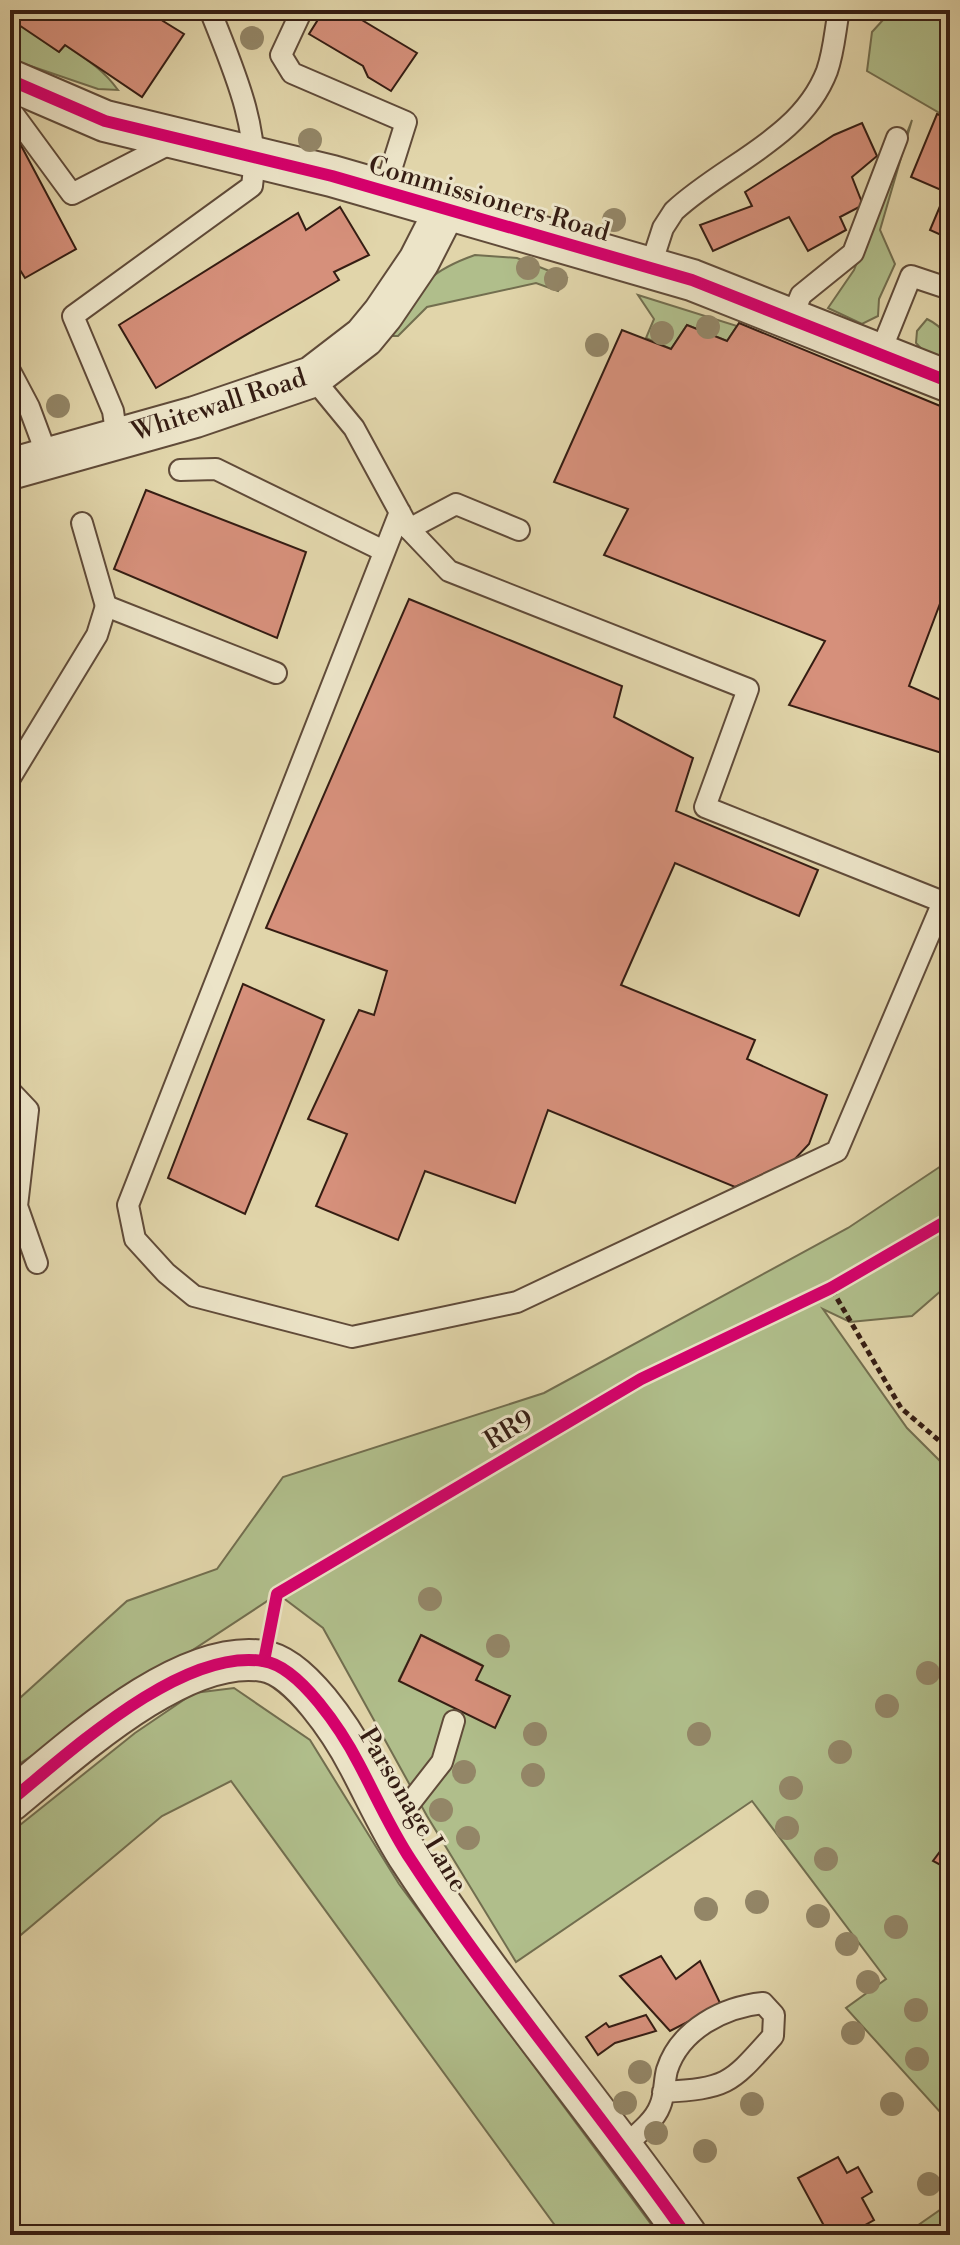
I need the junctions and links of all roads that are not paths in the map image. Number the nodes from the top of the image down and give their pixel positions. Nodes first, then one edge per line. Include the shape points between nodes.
1 (210, 10) edge
2 (302, 10) edge
3 (839, 10) edge
4 (10, 80) edge
5 (10, 115) edge
6 (180, 138) junction
7 (897, 138) dead end
8 (256, 158) junction
9 (384, 192) junction
10 (445, 210) junction
11 (650, 268) junction
12 (950, 289) edge
13 (792, 317) junction
14 (880, 353) junction
15 (10, 371) edge
16 (312, 377) junction
17 (950, 382) edge
18 (117, 439) junction
19 (48, 458) junction
20 (10, 469) edge
21 (180, 470) dead end
22 (404, 521) junction
23 (82, 523) dead end
24 (519, 530) dead end
25 (384, 551) junction
26 (106, 606) junction
27 (276, 673) dead end
28 (10, 778) edge
29 (946, 903) edge
30 (10, 1091) edge
31 (37, 1263) dead end
32 (454, 1721) dead end
33 (10, 1801) edge
34 (392, 1826) junction
35 (663, 2092) junction
36 (623, 2147) junction
37 (686, 2235) edge

1 - 8 lane via 234,73
2 - 9 lane via 281,55 292,73 406,122
3 - 11 lane via 828,69 806,108 676,209
4 - 6 street, Commissioners Road via 105,121
5 - 6 lane via 72,194
6 - 8 street, Commissioners Road
7 - 13 lane via 853,253 801,295
8 - 9 street, Commissioners Road
8 - 18 lane via 252,186 73,316 113,411
9 - 10 street, Commissioners Road
10 - 11 street, Commissioners Road
10 - 16 street, Whitewall Road via 383,314 364,337
11 - 13 street, Commissioners Road
12 - 14 lane via 911,276
13 - 14 street, Commissioners Road
14 - 17 street, Commissioners Road
15 - 19 lane
16 - 18 street, Whitewall Road
16 - 22 lane via 354,428
18 - 19 street, Whitewall Road
19 - 20 street, Whitewall Road
21 - 25 lane via 216,469
22 - 24 lane via 456,504
22 - 25 lane
22 - 29 lane via 449,571 748,689 705,807
23 - 26 lane
25 - 29 lane via 128,1205 135,1239 194,1296 352,1337 517,1302 837,1151
26 - 27 lane
26 - 28 lane via 97,635
30 - 31 lane via 28,1110 17,1206
32 - 34 lane via 442,1762
33 - 34 street, Parsonage Lane via 159,1686 211,1664 264,1661 295,1678 343,1733
34 - 36 street, Parsonage Lane via 500,1986
35 - 35 lane via 678,2046 707,2021 739,2006 763,2003 774,2015 773,2036 734,2079 704,2090
35 - 36 lane via 660,2107
36 - 37 street, Parsonage Lane

